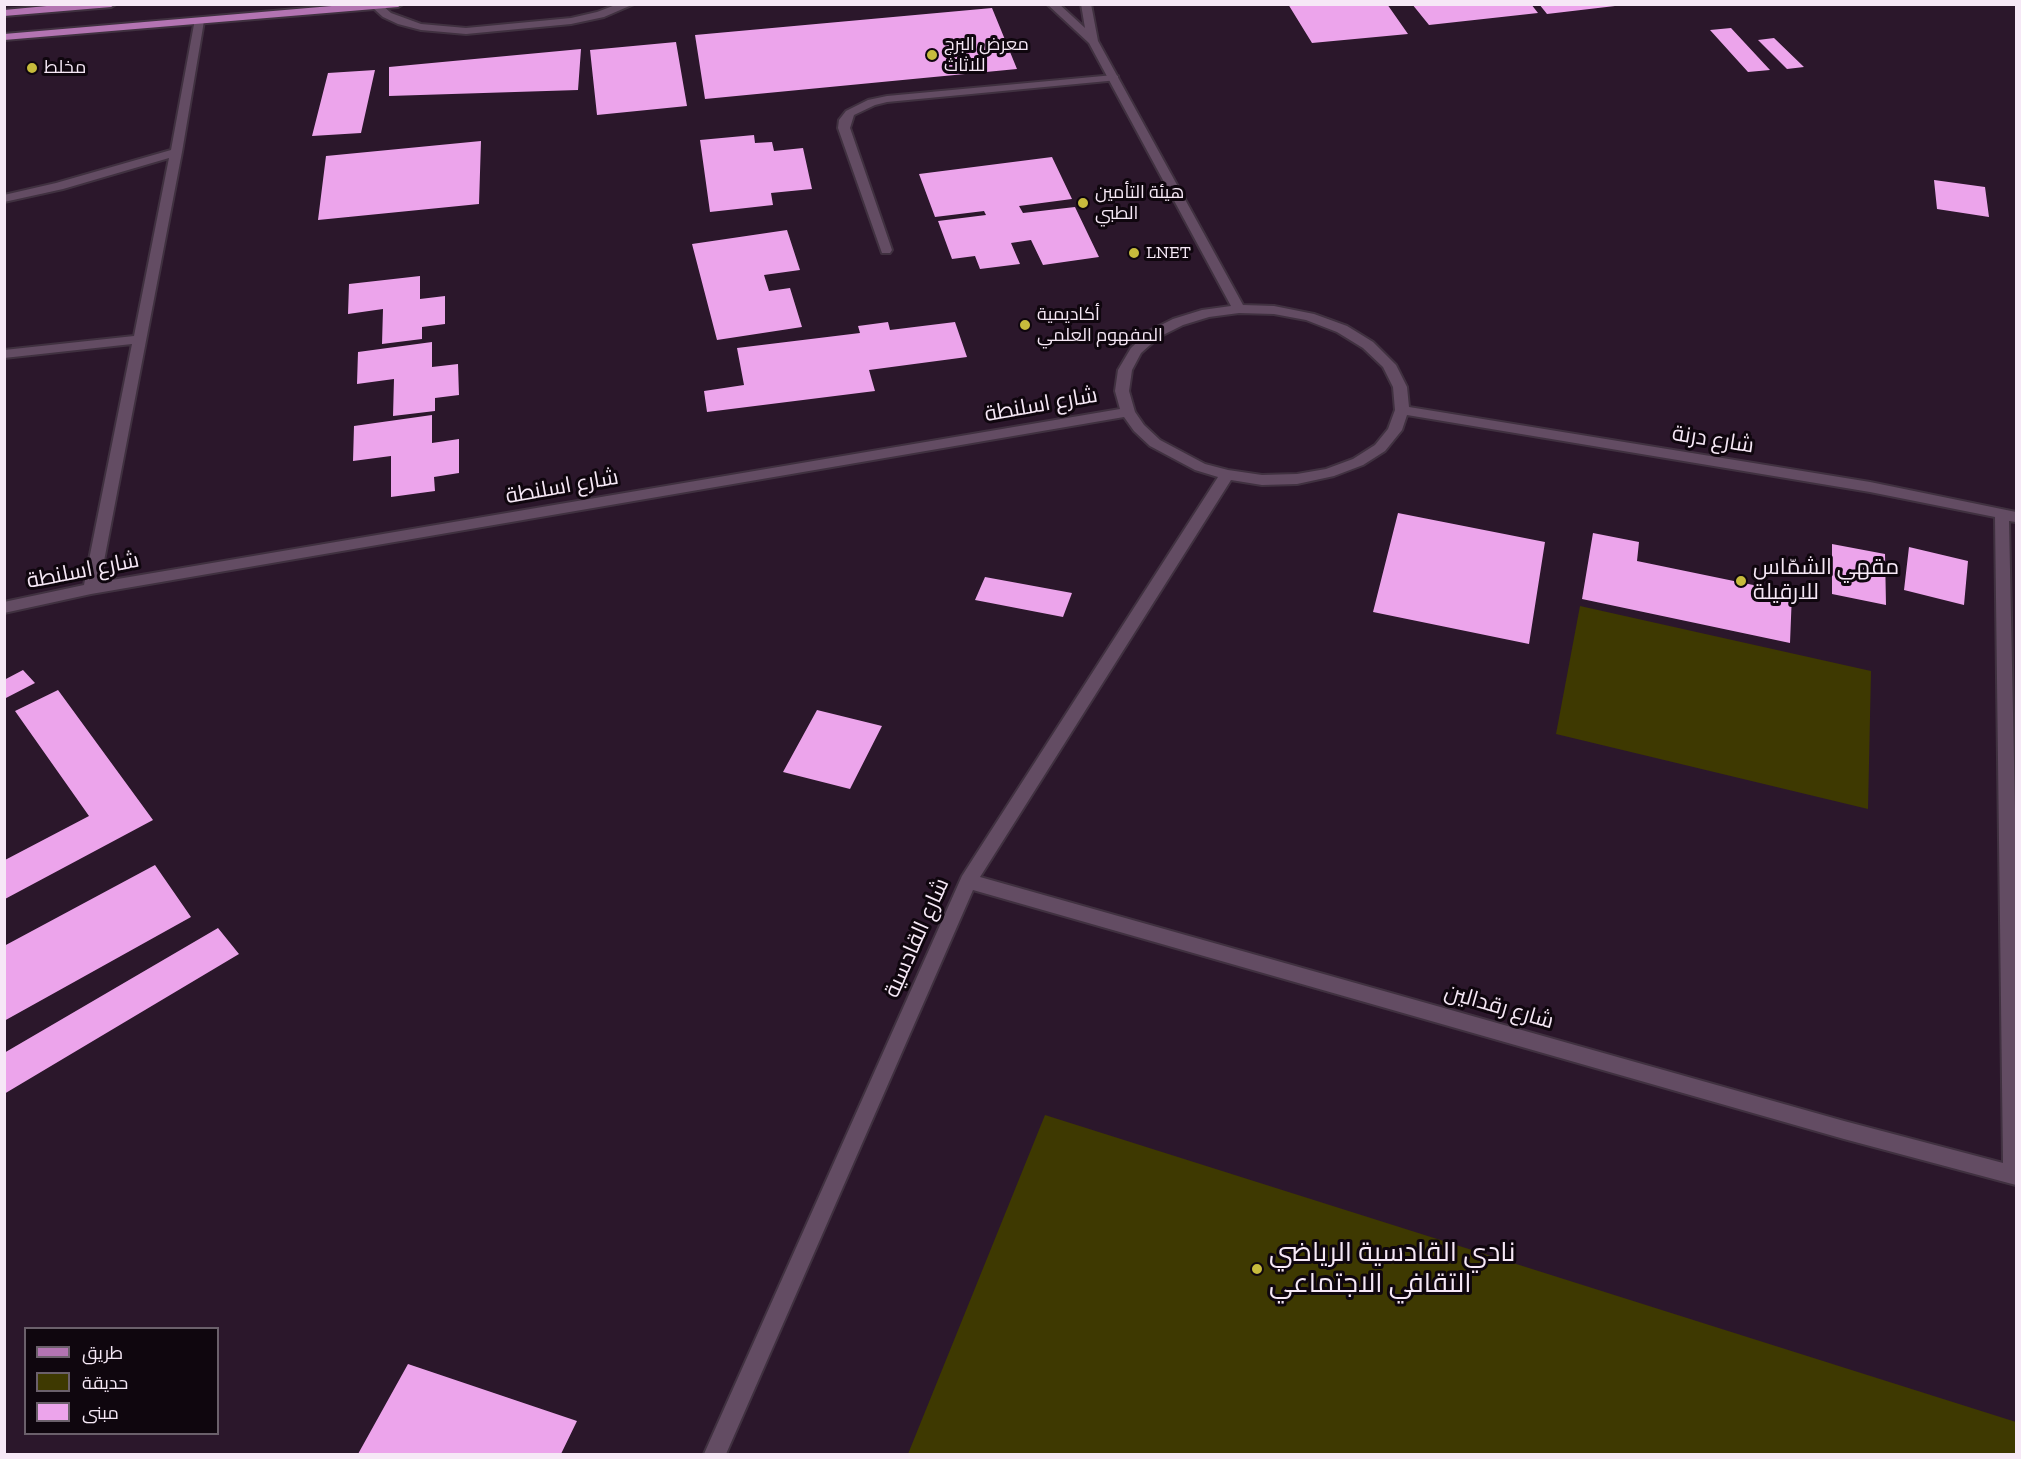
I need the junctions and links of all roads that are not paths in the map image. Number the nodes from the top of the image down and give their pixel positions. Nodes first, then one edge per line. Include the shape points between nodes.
1 (111, 4) edge
2 (398, 4) edge
3 (629, 4) edge
4 (1052, 4) edge
5 (1086, 4) edge
6 (377, 6) junction
7 (4, 13) edge
8 (199, 21) junction
9 (4, 37) edge
10 (1094, 41) junction
11 (1114, 78) junction
12 (176, 152) junction
13 (4, 198) edge
14 (886, 250) dead end
15 (1239, 309) junction
16 (139, 339) junction
17 (4, 354) edge
18 (1402, 410) junction
19 (1128, 412) junction
20 (1227, 475) junction
21 (2009, 515) edge
22 (91, 589) junction
23 (4, 608) edge
24 (2011, 737) edge
25 (968, 881) junction
26 (2015, 1175) edge
27 (715, 1455) edge

1 - 7 main road
2 - 6 main road
3 - 6 street via 571,21 466,31 402,22
4 - 10 street
5 - 10 street
6 - 8 main road
8 - 9 main road
8 - 12 street
10 - 11 street
11 - 14 street via 887,99 849,113 844,128
11 - 15 street
12 - 13 street
12 - 16 street
15 - 18 street via 1275,310 1309,317 1342,329 1368,345 1389,365 1400,387
15 - 19 street via 1207,313 1154,334 1136,351 1125,370 1122,391
16 - 17 street
16 - 22 street
18 - 20 street via 1395,430 1380,448 1329,473 1262,480
18 - 21 street, شارع درنة via 1870,487
19 - 20 street via 1155,443 1200,467
19 - 22 street, شارع اسلنطة
20 - 25 street, شارع القادسية
21 - 24 street
22 - 23 street, شارع اسلنطة
24 - 26 street
25 - 26 street, شارع رقدالين
25 - 27 street, شارع القادسية

